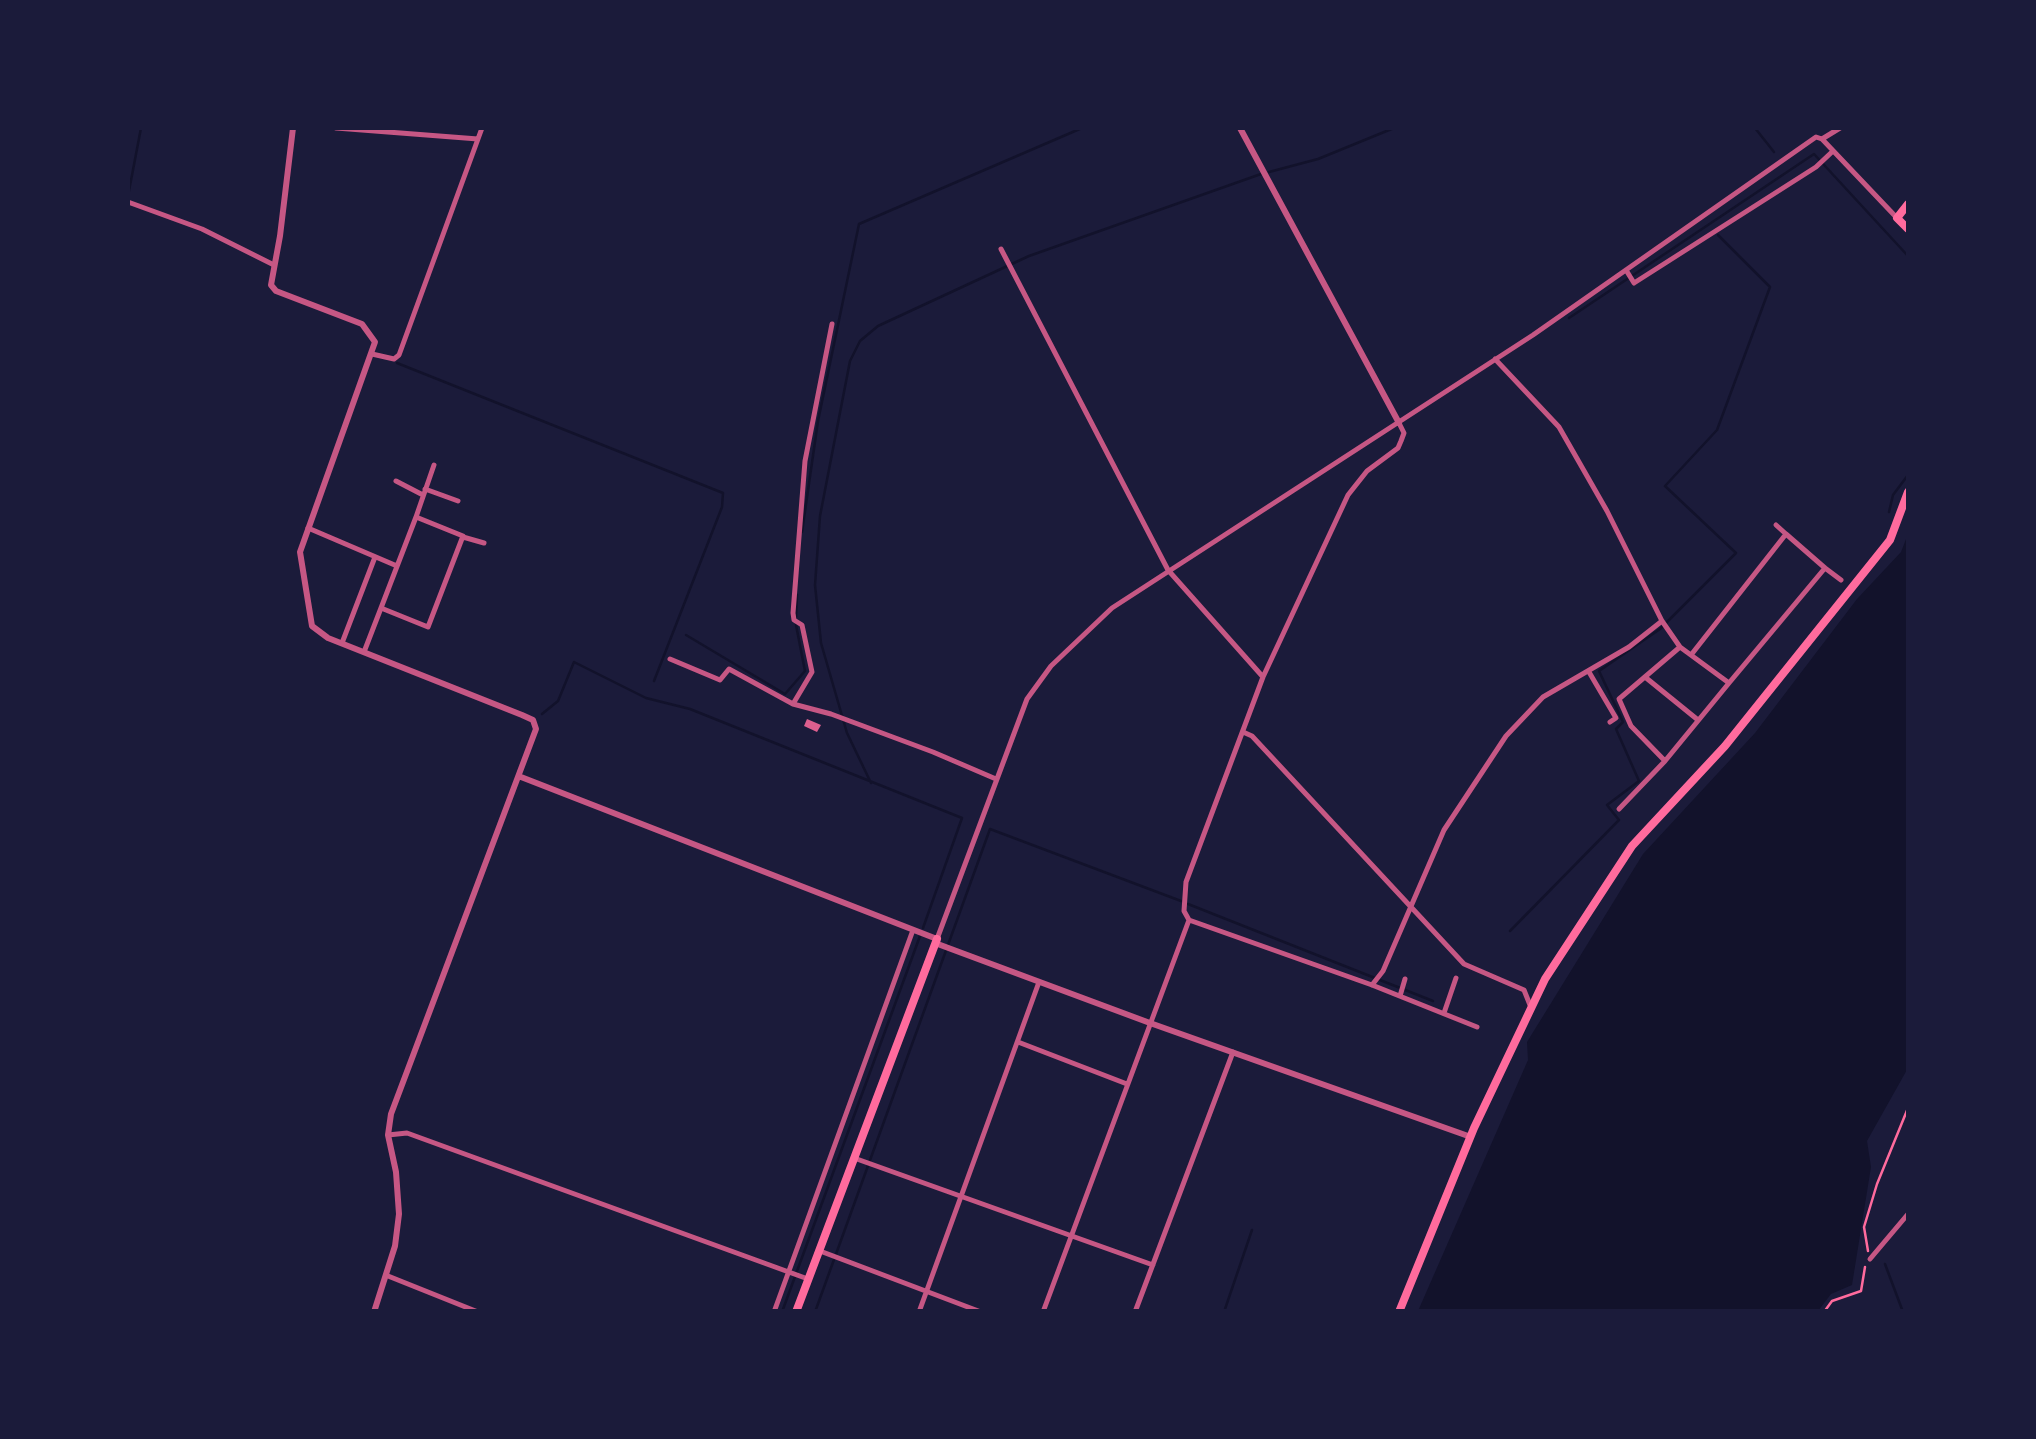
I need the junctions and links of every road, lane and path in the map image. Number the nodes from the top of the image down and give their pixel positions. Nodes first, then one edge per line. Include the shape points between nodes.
1 (293, 128) edge
2 (336, 128) edge
3 (482, 128) edge
4 (1240, 128) edge
5 (1807, 128) edge
6 (1840, 128) edge
7 (1819, 138) junction
8 (478, 139) junction
9 (1833, 151) junction
10 (128, 202) edge
11 (1908, 204) edge
12 (1898, 218) junction
13 (1908, 229) edge
14 (1001, 249) dead end
15 (274, 265) junction
16 (1626, 270) junction
17 (832, 324) dead end
18 (372, 354) junction
19 (1495, 358) junction
20 (1398, 423) junction
21 (434, 464) dead end
22 (396, 481) dead end
23 (424, 492) junction
24 (1908, 492) edge
25 (458, 501) dead end
26 (416, 518) junction
27 (1776, 525) dead end
28 (308, 528) junction
29 (1786, 534) junction
30 (463, 536) junction
31 (484, 543) dead end
32 (375, 556) junction
33 (397, 566) junction
34 (1825, 568) junction
35 (1168, 570) junction
36 (1841, 580) dead end
37 (381, 608) junction
38 (1662, 621) junction
39 (342, 643) junction
40 (1680, 647) junction
41 (364, 652) junction
42 (1691, 655) junction
43 (670, 658) dead end
44 (1588, 672) junction
45 (1645, 676) junction
46 (1263, 677) junction
47 (1728, 682) junction
48 (793, 704) junction
49 (1698, 720) junction
50 (1610, 722) dead end
51 (1243, 732) junction
52 (1665, 761) junction
53 (521, 777) junction
54 (996, 780) junction
55 (1619, 808) dead end
56 (1410, 906) junction
57 (1189, 920) junction
58 (913, 930) junction
59 (936, 941) junction
60 (1456, 978) dead end
61 (1405, 980) dead end
62 (1039, 982) junction
63 (1372, 984) junction
64 (1400, 996) junction
65 (1531, 1008) junction
66 (1444, 1014) junction
67 (1150, 1023) junction
68 (1477, 1027) dead end
69 (1018, 1042) junction
70 (1233, 1052) junction
71 (1128, 1084) junction
72 (1908, 1108) edge
73 (388, 1135) junction
74 (1471, 1137) junction
75 (854, 1158) junction
76 (961, 1196) junction
77 (1908, 1214) edge
78 (1072, 1236) junction
79 (819, 1251) junction
80 (1870, 1258) junction
81 (1153, 1265) junction
82 (789, 1272) junction
83 (388, 1276) junction
84 (808, 1279) junction
85 (926, 1291) junction
86 (374, 1312) edge
87 (478, 1312) edge
88 (774, 1312) edge
89 (796, 1312) edge
90 (918, 1312) edge
91 (981, 1312) edge
92 (1044, 1312) edge
93 (1135, 1312) edge
94 (1399, 1312) edge
95 (1824, 1312) edge

1 - 15 street
2 - 8 street
3 - 8 street
4 - 20 street
5 - 7 street
6 - 7 street
7 - 9 street
7 - 16 street
8 - 18 street via 399,355
9 - 12 street
9 - 16 street via 1634,282
10 - 15 street
11 - 12 main road
12 - 13 main road
14 - 35 street
15 - 18 street via 276,291 362,324 375,342
16 - 19 street
17 - 48 street via 805,461 793,613 802,624 812,672
18 - 28 street
19 - 20 street
19 - 38 street via 1559,428
20 - 35 street
20 - 46 street via 1402,441 1348,495
21 - 23 street
22 - 23 street
23 - 25 street
23 - 26 street
24 - 65 main road via 1890,540 1724,746 1632,846
26 - 30 street
26 - 33 street
27 - 29 street
28 - 32 street
28 - 39 street via 300,552 312,626
29 - 34 street
29 - 42 street
30 - 31 street
30 - 37 street via 428,627
32 - 33 street
32 - 39 street
33 - 37 street
34 - 36 street
34 - 47 street
35 - 46 street
35 - 54 street via 1112,608 1051,666 1027,699
37 - 41 street
38 - 40 street
38 - 44 street
39 - 41 street
40 - 42 street
40 - 45 street
41 - 53 street via 533,720 534,740
42 - 47 street
43 - 48 street via 720,680 729,669
44 - 50 street via 1616,718
44 - 56 street via 1544,697 1506,736 1444,830
45 - 49 street
45 - 52 street via 1619,699 1632,726
46 - 51 street
47 - 49 street
48 - 54 street
49 - 52 street
51 - 56 street
51 - 57 street via 1186,882
52 - 55 street
53 - 58 street
53 - 73 street
54 - 59 street
56 - 63 street
56 - 65 street via 1464,964 1524,990
57 - 63 street
57 - 67 street
58 - 59 street
58 - 82 street
59 - 62 street
59 - 75 main road
60 - 66 street
61 - 64 street
62 - 67 street
62 - 69 street
63 - 64 street
64 - 66 street
65 - 74 main road
66 - 68 street
67 - 70 street
67 - 71 street
69 - 71 street
69 - 76 street
70 - 74 street
70 - 81 street
71 - 78 street
72 - 80 path via 1864,1227
73 - 82 street via 407,1134
73 - 83 street via 399,1214
74 - 94 main road
75 - 76 street
75 - 79 main road
76 - 78 street
76 - 85 street
77 - 80 street
78 - 81 street
78 - 92 street
79 - 84 main road
79 - 85 street
80 - 95 path via 1860,1291 1832,1301
81 - 93 street
82 - 84 street
82 - 88 street
83 - 86 street
83 - 87 street
84 - 89 main road
85 - 90 street
85 - 91 street

